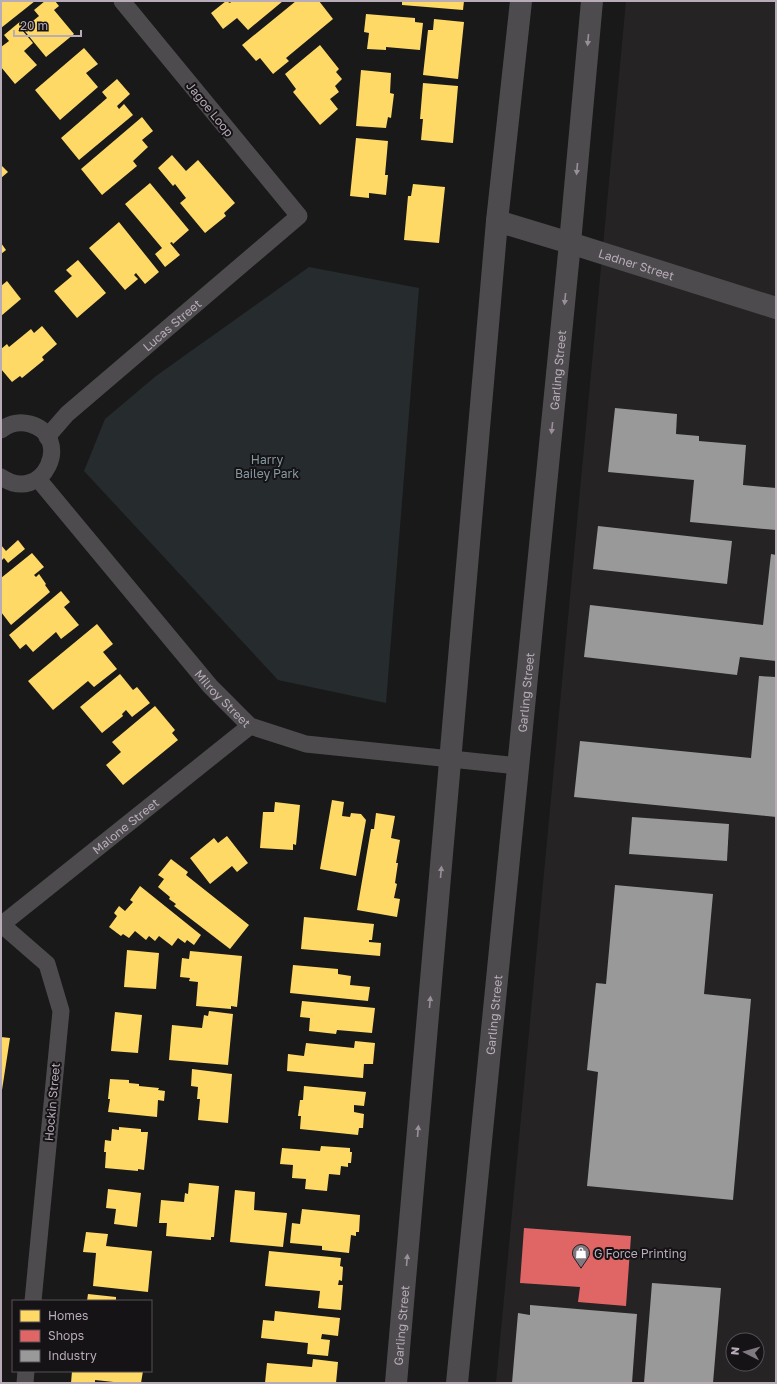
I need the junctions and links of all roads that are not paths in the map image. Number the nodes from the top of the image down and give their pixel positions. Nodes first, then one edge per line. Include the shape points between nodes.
1 (122, 1) edge
2 (521, 1) edge
3 (592, 1) edge
4 (298, 216) joint
5 (497, 221) junction
6 (570, 242) junction
7 (776, 308) edge
8 (1, 430) edge
9 (47, 437) junction
10 (1, 476) edge
11 (38, 478) junction
12 (250, 726) junction
13 (451, 759) junction
14 (518, 766) junction
15 (1, 925) edge
16 (33, 1300) edge
17 (26, 1372) edge
18 (25, 1383) edge
19 (396, 1383) edge
20 (456, 1383) edge

1 - 4 street, Jagoe Loop
2 - 5 street, Garling Street
3 -> 6 street, Garling Street
4 - 9 street, Lucas Street via 67,414
5 - 6 street, Ladner Street
5 - 13 street, Garling Street
6 - 7 street, Ladner Street
6 -> 14 street, Garling Street
8 - 9 street via 16,422 25,422 38,427
9 - 11 street via 52,455 50,464
10 - 11 street via 16,484 31,482
11 - 12 street, Milroy Street via 210,686
12 - 13 street, Milroy Street via 306,744
12 - 15 street, Malone Street
13 - 14 street, Milroy Street
19 -> 13 street, Garling Street
14 - 20 street, Garling Street
15 - 16 street, Hockin Street via 47,964 61,1011
17 - 18 street

